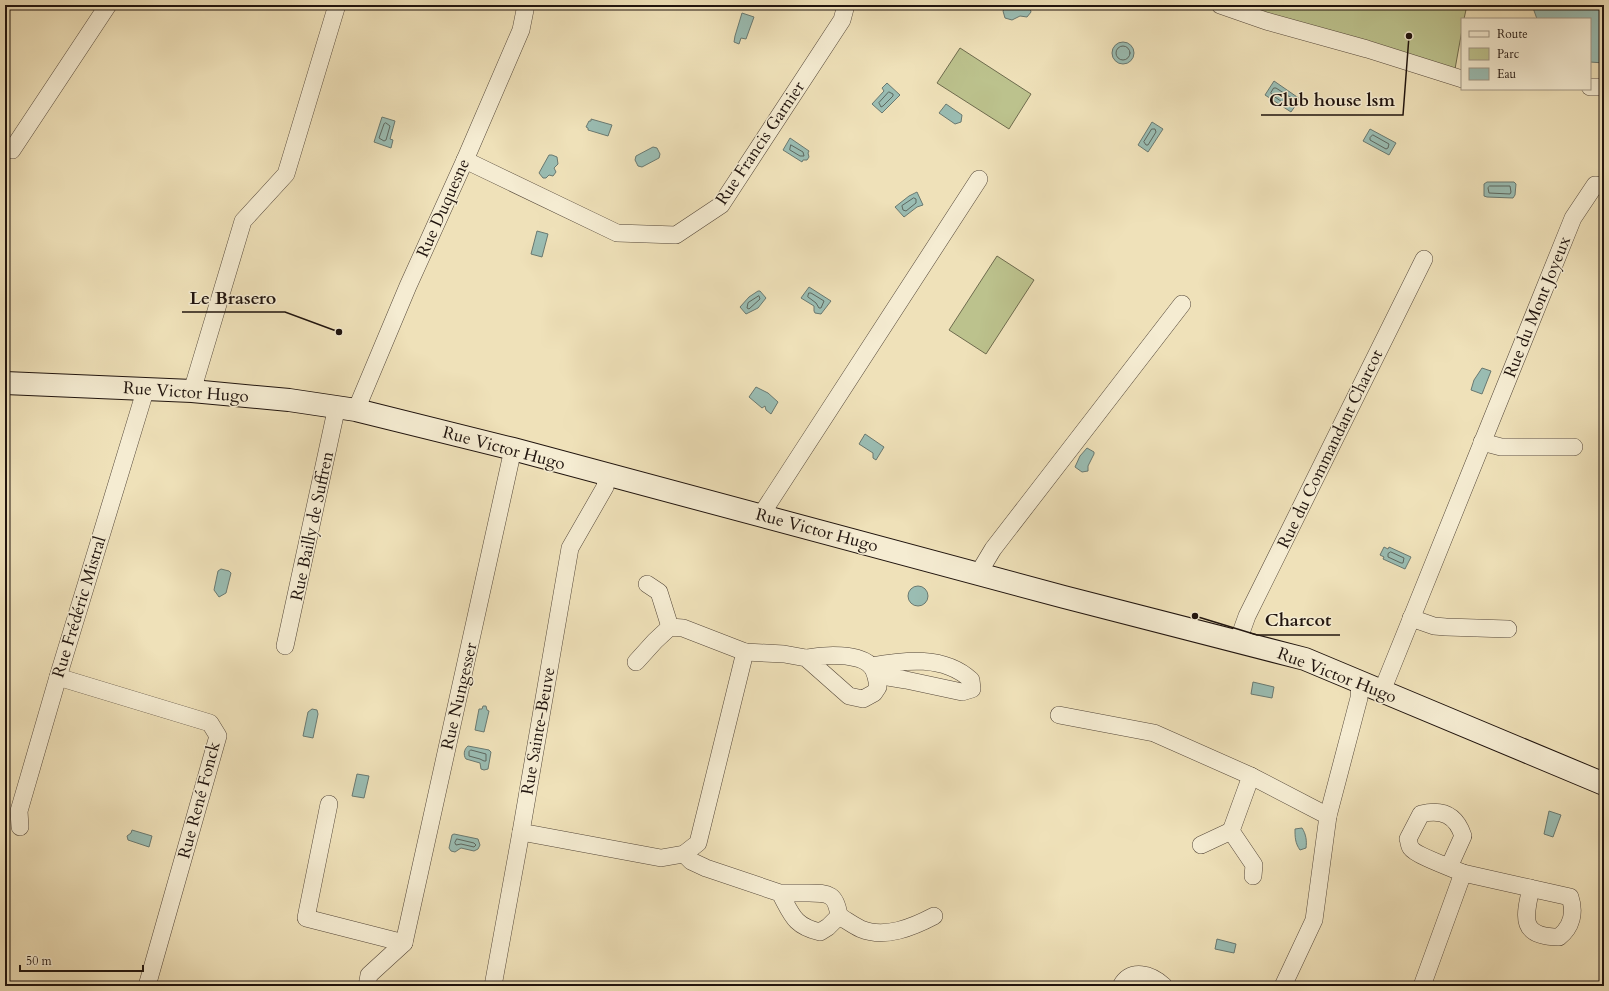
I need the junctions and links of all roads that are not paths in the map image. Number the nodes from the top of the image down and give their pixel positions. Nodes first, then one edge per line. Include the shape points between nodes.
1 (108, 5) edge
2 (337, 5) edge
3 (526, 5) edge
4 (846, 5) edge
5 (1220, 5) edge
6 (1461, 79) edge
7 (1604, 87) edge
8 (1591, 88) edge
9 (8, 149) edge
10 (465, 160) junction
11 (979, 179) dead end
12 (1604, 186) edge
13 (1424, 259) dead end
14 (1182, 304) dead end
15 (5, 383) edge
16 (146, 388) junction
17 (192, 391) junction
18 (347, 408) junction
19 (1482, 442) junction
20 (1574, 447) dead end
21 (513, 450) junction
22 (607, 475) junction
23 (761, 515) junction
24 (978, 574) junction
25 (647, 584) dead end
26 (1411, 618) junction
27 (670, 627) junction
28 (1508, 629) dead end
29 (1238, 641) junction
30 (285, 646) dead end
31 (745, 652) junction
32 (806, 658) junction
33 (636, 662) dead end
34 (58, 677) junction
35 (1360, 682) junction
36 (1382, 691) junction
37 (1059, 715) dead end
38 (1251, 776) junction
39 (1604, 784) edge
40 (329, 804) dead end
41 (1328, 816) junction
42 (20, 827) dead end
43 (1231, 831) junction
44 (521, 832) junction
45 (1201, 845) dead end
46 (684, 854) junction
47 (1253, 876) dead end
48 (1531, 888) dead end
49 (780, 893) junction
50 (839, 916) junction
51 (934, 916) dead end
52 (404, 943) junction
53 (147, 986) edge
54 (367, 986) edge
55 (493, 986) edge
56 (1121, 986) edge
57 (1164, 986) edge
58 (1283, 986) edge
59 (1422, 986) edge

1 - 9 street
2 - 17 street via 286,174 243,221
3 - 10 street, Rue Duquesne via 521,30
4 - 10 street, Rue Francis Garnier via 842,20 721,206 676,235 617,233
5 - 6 street
7 - 8 street
10 - 18 street, Rue Duquesne via 408,286
11 - 23 street
12 - 19 street, Rue du Mont Joyeux via 1595,185 1573,218
13 - 29 street, Rue du Commandant Charcot via 1247,616
14 - 24 street via 993,549
15 - 16 street, Rue Victor Hugo
16 - 17 street, Rue Victor Hugo
16 - 34 street, Rue Frédéric Mistral
17 - 18 street, Rue Victor Hugo
18 - 21 street, Rue Victor Hugo
18 - 30 street, Rue Bailly de Suffren
19 - 20 street via 1501,447
19 - 26 street, Rue du Mont Joyeux
21 - 22 street, Rue Victor Hugo
21 - 52 street, Rue Nungesser
22 - 23 street, Rue Victor Hugo
22 - 44 street, Rue Sainte-Beuve via 605,487 570,548
23 - 24 street, Rue Victor Hugo
24 - 29 street, Rue Victor Hugo
25 - 27 street via 659,592
26 - 28 street via 1434,626
26 - 36 street, Rue du Mont Joyeux
27 - 31 street via 683,628
27 - 33 street
29 - 35 street, Rue Victor Hugo via 1305,659
31 - 32 street
31 - 46 street via 698,844
32 - 32 street via 849,696 863,699 874,693 878,687 874,671 864,660 828,655
34 - 42 street, Rue Frédéric Mistral via 19,811
34 - 53 street, Rue René Fonck via 210,723 218,736
35 - 36 street, Rue Victor Hugo
35 - 41 street via 1359,698
36 - 39 street, Rue Victor Hugo
37 - 38 street via 1154,733
38 - 41 street
38 - 43 street
40 - 52 street via 306,918
41 - 58 street via 1314,920
43 - 45 street
43 - 47 street via 1254,865
44 - 46 street via 661,858
44 - 55 street, Rue Sainte-Beuve
46 - 49 street via 690,861 706,868
48 - 59 street via 1456,870
49 - 50 street via 824,893 832,897 838,906
49 - 50 street via 795,920 806,928 820,932
50 - 51 street via 862,929 879,932 898,931
52 - 54 street via 369,976
56 - 57 street via 1134,974 1143,974

